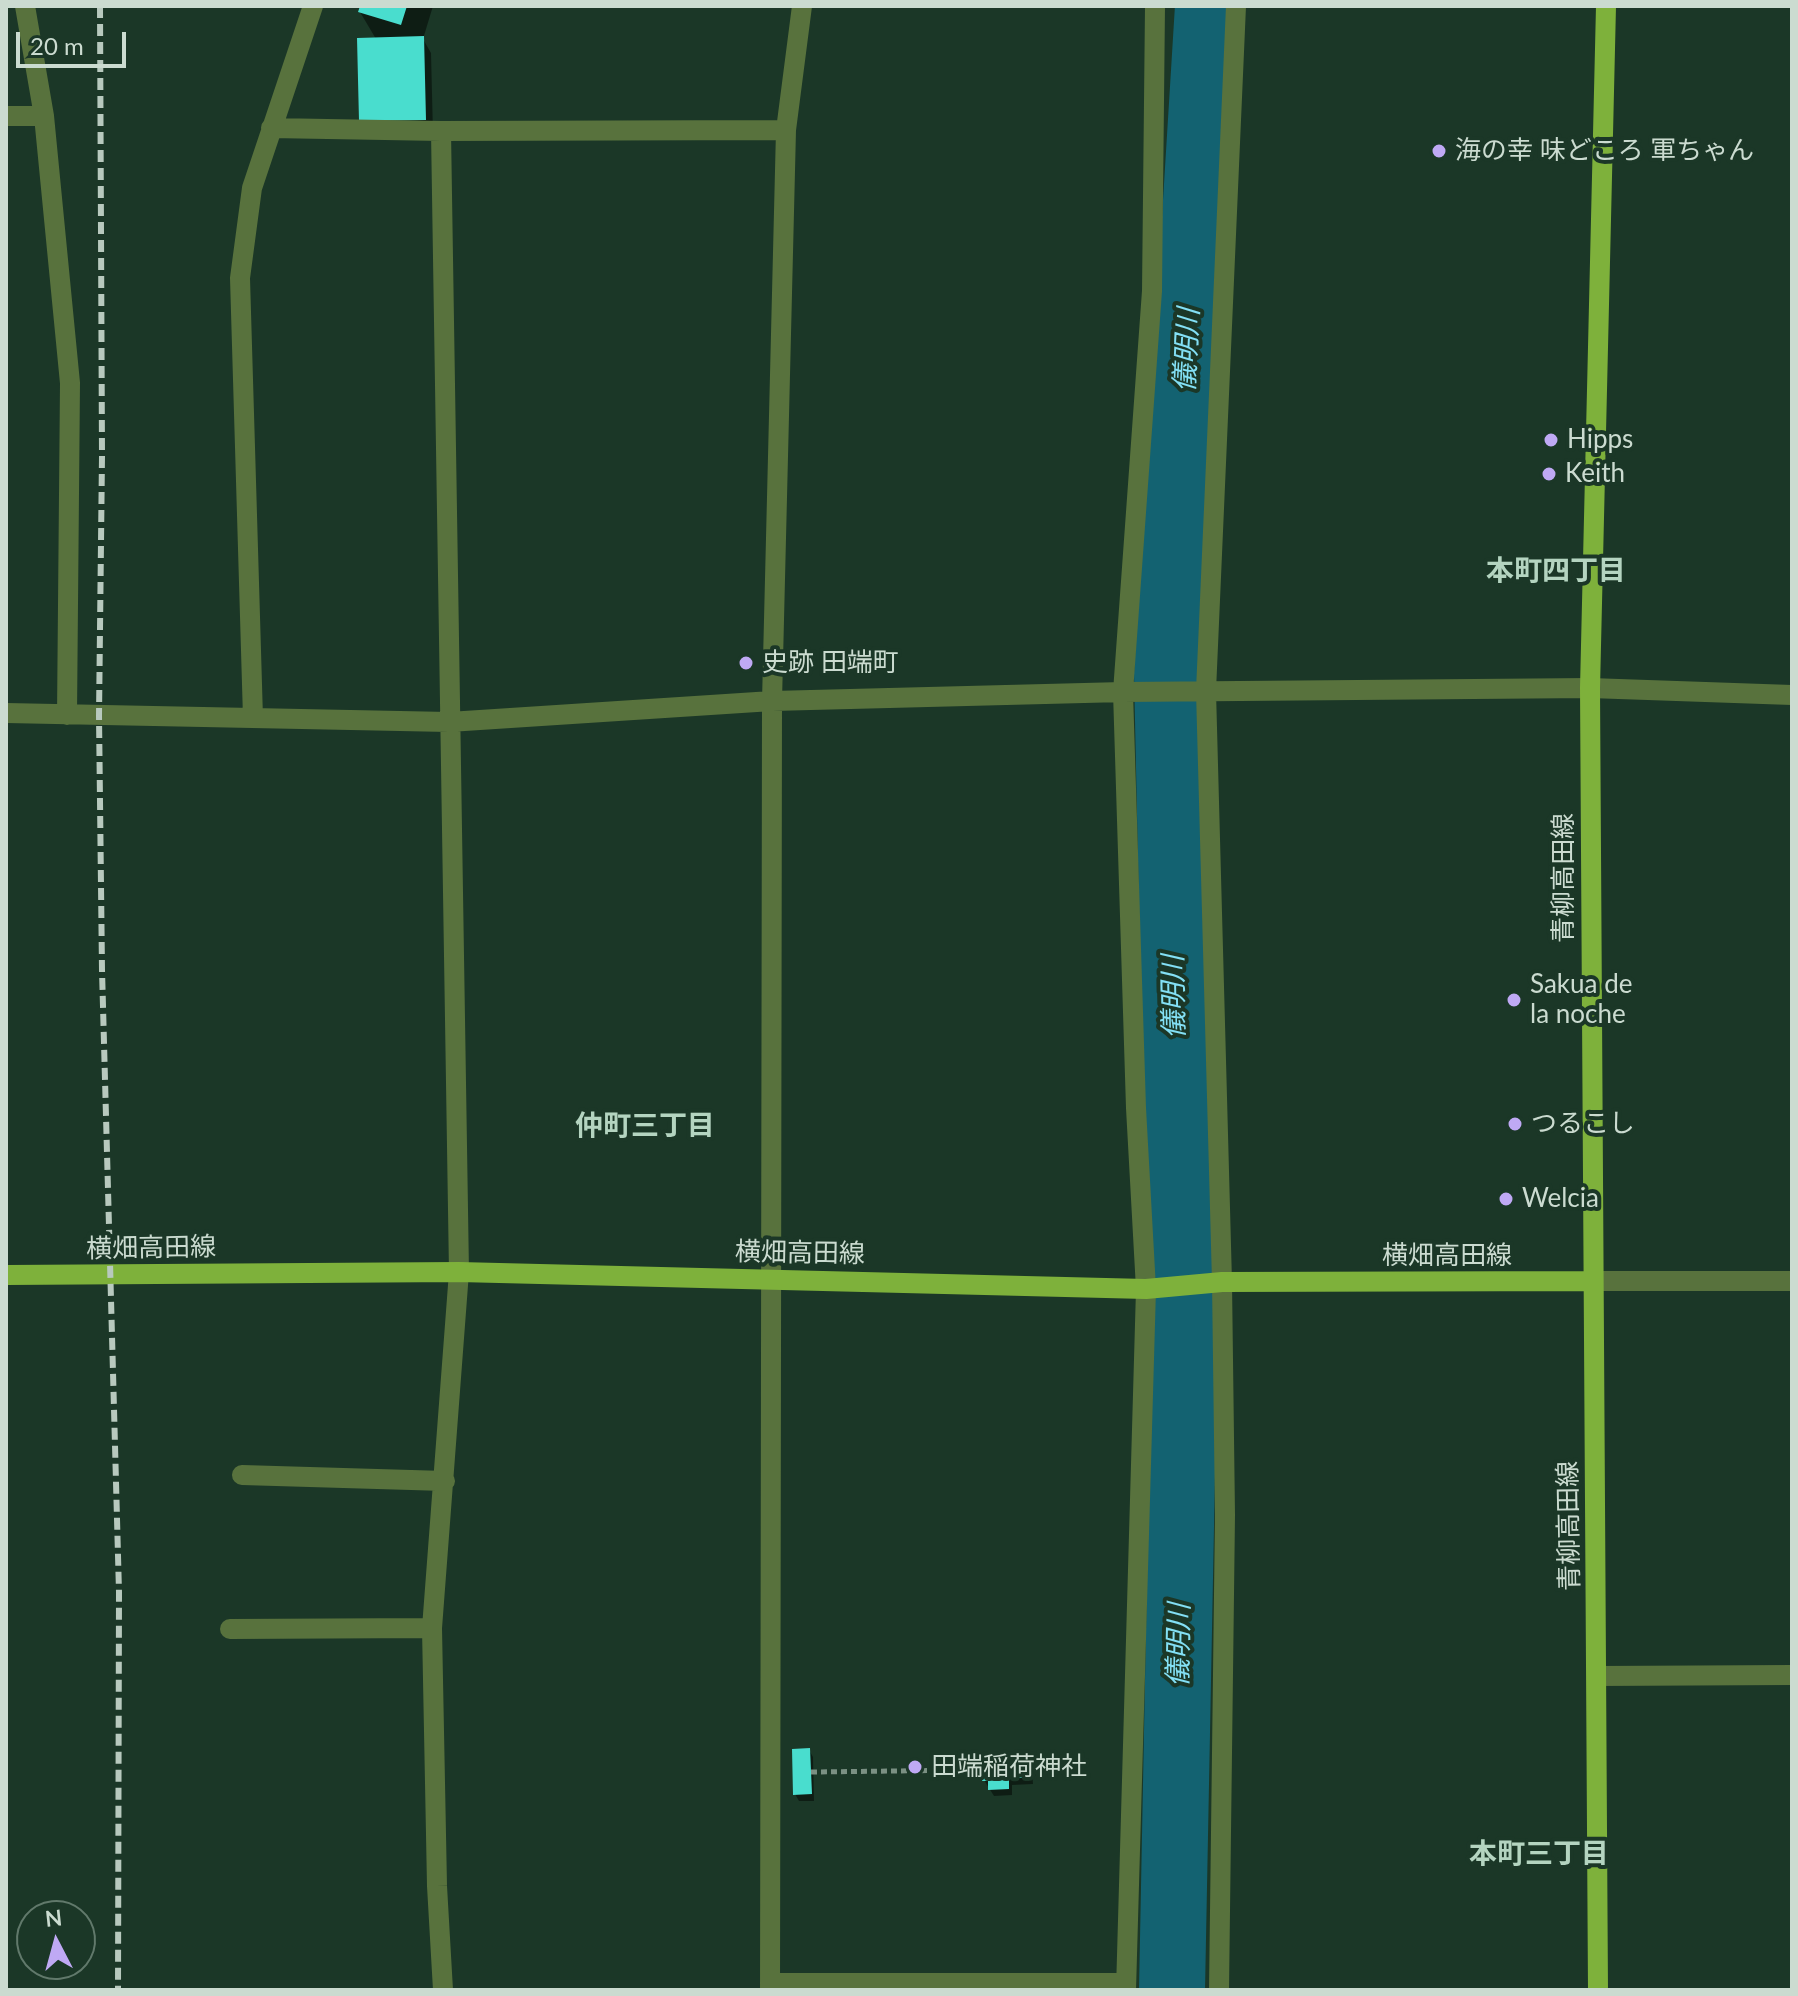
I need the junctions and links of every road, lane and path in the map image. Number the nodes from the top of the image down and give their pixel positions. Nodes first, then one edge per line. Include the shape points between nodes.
1 (25, 6) edge
2 (313, 6) edge
3 (802, 6) edge
4 (1155, 6) edge
5 (1236, 6) edge
6 (1606, 6) edge
7 (6, 116) edge
8 (44, 116) junction
9 (271, 128) junction
10 (786, 130) junction
11 (441, 131) junction
12 (1590, 688) junction
13 (1206, 691) junction
14 (1132, 692) junction
15 (1792, 695) edge
16 (772, 701) junction
17 (6, 713) edge
18 (67, 715) junction
19 (253, 718) junction
20 (449, 722) junction
21 (459, 1272) junction
22 (6, 1275) edge
23 (771, 1278) junction
24 (1592, 1281) junction
25 (1792, 1281) edge
26 (1222, 1282) junction
27 (1151, 1288) junction
28 (242, 1475) dead end
29 (445, 1481) junction
30 (432, 1628) junction
31 (230, 1629) dead end
32 (1792, 1675) edge
33 (1597, 1676) junction
34 (975, 1770) dead end
35 (811, 1772) dead end
36 (770, 1987) edge
37 (1126, 1987) edge
38 (443, 1990) edge
39 (1219, 1990) edge
40 (1598, 1990) edge

1 - 8 street
2 - 9 street
3 - 10 street
4 - 14 street via 1152,291
5 - 13 street
6 - 12 main road, 青柳高田線
7 - 8 street
8 - 18 street via 70,383
9 - 11 street
9 - 19 street via 252,188 240,278
10 - 11 street
10 - 16 street
11 - 20 street
12 - 13 street
12 - 15 street
12 - 24 main road, 青柳高田線
13 - 14 street
13 - 26 street
14 - 16 street
14 - 27 street via 1136,1108
16 - 20 street
16 - 23 street
17 - 18 street
18 - 19 street
19 - 20 street
20 - 21 street
21 - 22 main road, 横畑高田線
21 - 23 main road, 横畑高田線
21 - 29 street
23 - 27 main road, 横畑高田線
23 - 36 street
24 - 25 street
24 - 26 main road, 横畑高田線
24 - 33 main road, 青柳高田線
26 - 27 main road, 横畑高田線
26 - 39 street
27 - 37 street
28 - 29 street
29 - 30 street
30 - 31 street
30 - 38 street
32 - 33 street
33 - 40 main road, 青柳高田線
34 - 35 path
36 - 37 street

